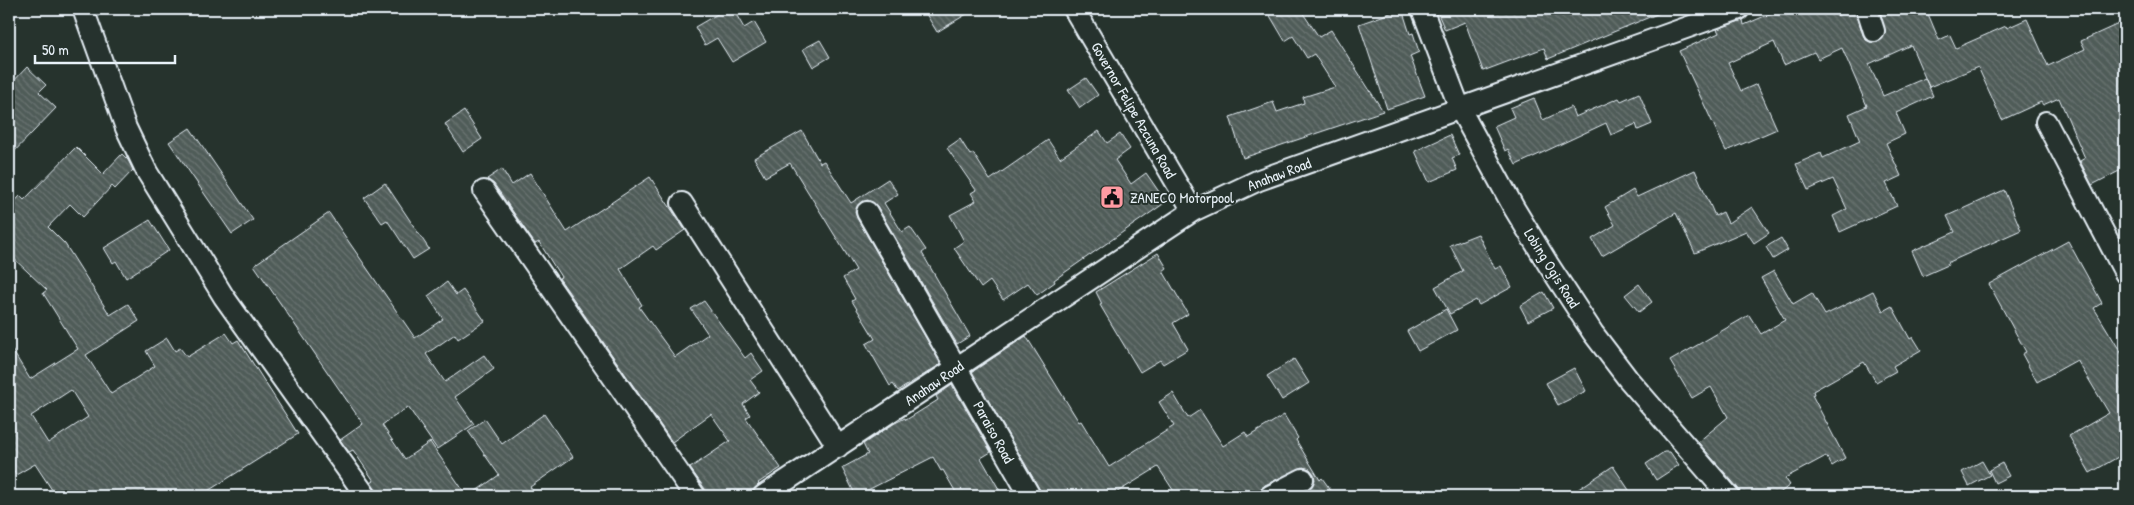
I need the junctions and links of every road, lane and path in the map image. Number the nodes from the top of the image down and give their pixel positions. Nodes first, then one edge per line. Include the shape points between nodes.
1 (83, 9) edge
2 (1074, 9) edge
3 (1422, 9) edge
4 (1739, 9) edge
5 (1867, 9) edge
6 (1874, 31) dead end
7 (1460, 109) junction
8 (2046, 122) dead end
9 (484, 191) dead end
10 (682, 202) dead end
11 (1193, 211) junction
12 (866, 212) dead end
13 (2125, 273) edge
14 (958, 368) junction
15 (838, 447) junction
16 (1303, 479) dead end
17 (366, 496) edge
18 (695, 496) edge
19 (763, 496) edge
20 (1030, 496) edge
21 (1270, 496) edge
22 (1729, 496) edge

1 - 17 street via 126,128 147,172 224,297
2 - 11 street, Governor Felipe Azcuna Road
3 - 7 street, Lobing Ogis Road
4 - 7 street, Anahaw Road
5 - 6 street
7 - 11 street, Anahaw Road via 1259,180
7 - 22 street, Lobing Ogis Road via 1514,208 1594,333 1628,379
8 - 13 street
9 - 18 street
10 - 15 street
11 - 14 street, Anahaw Road
12 - 14 street, Paraiso Road
14 - 15 street, Anahaw Road
14 - 20 street, Paraiso Road
15 - 19 street, Anahaw Road
16 - 21 street

